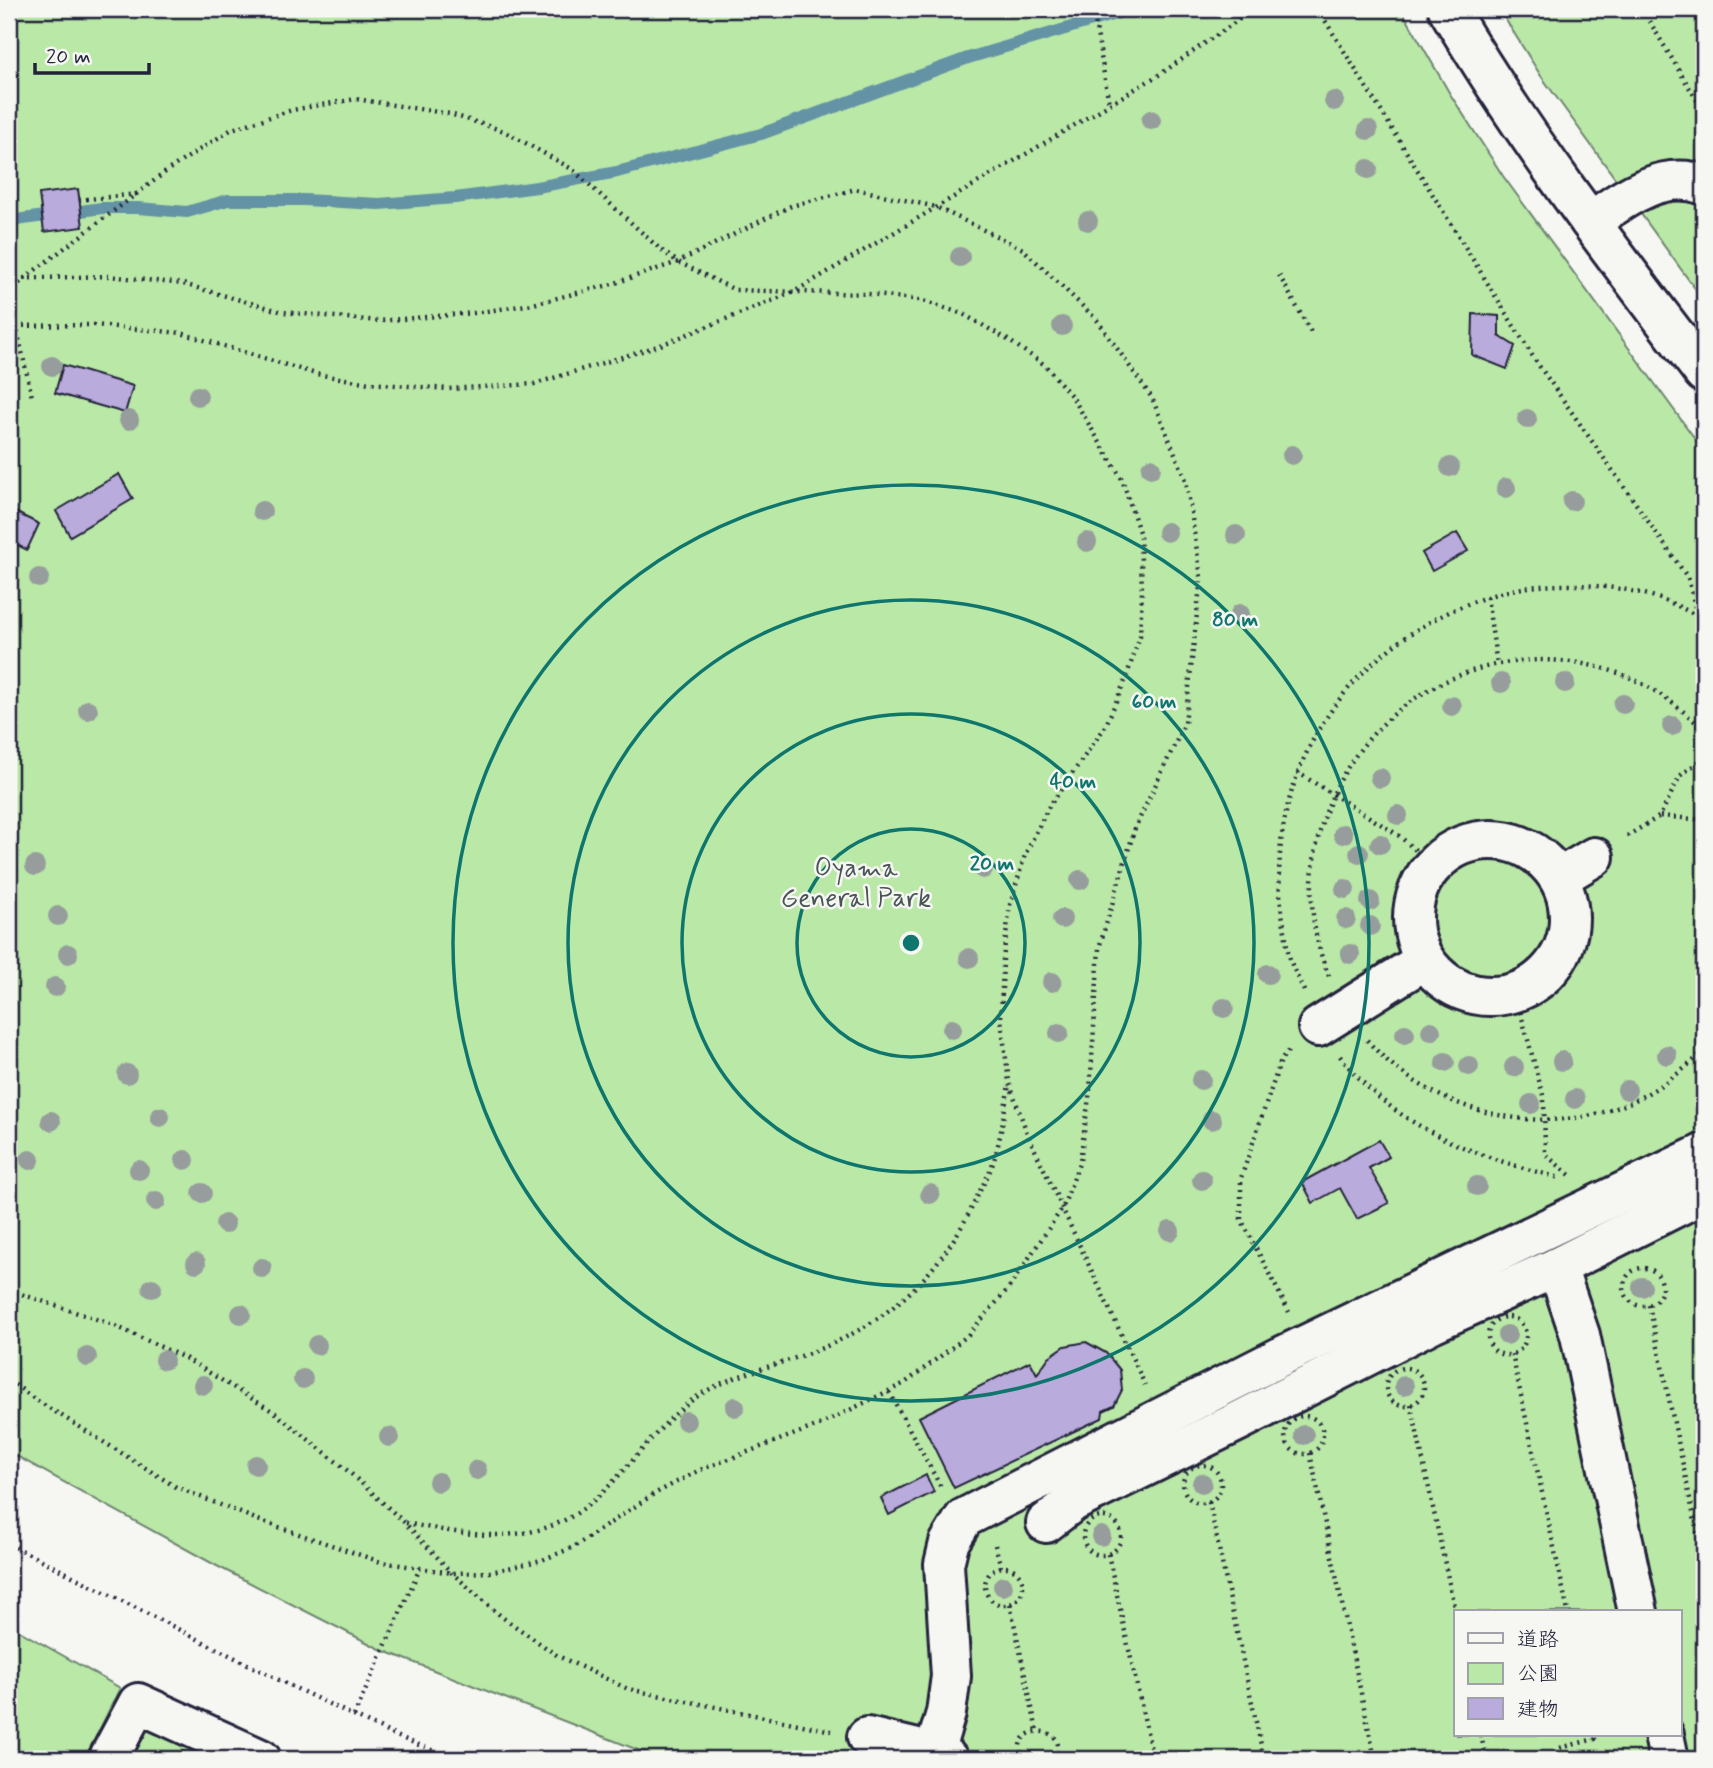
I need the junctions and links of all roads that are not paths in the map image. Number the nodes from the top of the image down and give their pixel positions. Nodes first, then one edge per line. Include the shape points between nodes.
1 (1448, 9) edge
2 (1704, 185) edge
3 (1590, 222) junction
4 (1704, 373) edge
5 (1594, 857) road end
6 (1559, 878) junction
7 (1425, 960) junction
8 (1332, 1019) road end
9 (1704, 1153) edge
10 (1704, 1193) edge
11 (1556, 1267) junction
12 (1046, 1523) dead end
13 (1638, 1610) edge
14 (1664, 1736) edge
15 (867, 1738) road end
16 (941, 1756) edge
17 (108, 1759) edge
18 (261, 1759) edge
19 (1669, 1759) edge

1 - 3 street
2 - 3 street via 1665,180 1628,196
3 - 4 street
5 - 6 street
6 - 7 street via 1569,925 1551,970 1532,985 1485,996 1462,991 1441,979
6 - 7 street via 1545,860 1526,847 1481,839 1460,845 1425,874 1416,895 1415,939
7 - 8 street
9 - 16 street via 1282,1356 964,1518 949,1543 944,1564 951,1676
10 - 11 street
11 - 12 street via 1432,1323 1073,1502
11 - 13 street via 1580,1335
14 - 19 street
15 - 16 street
17 - 18 street via 138,1703

